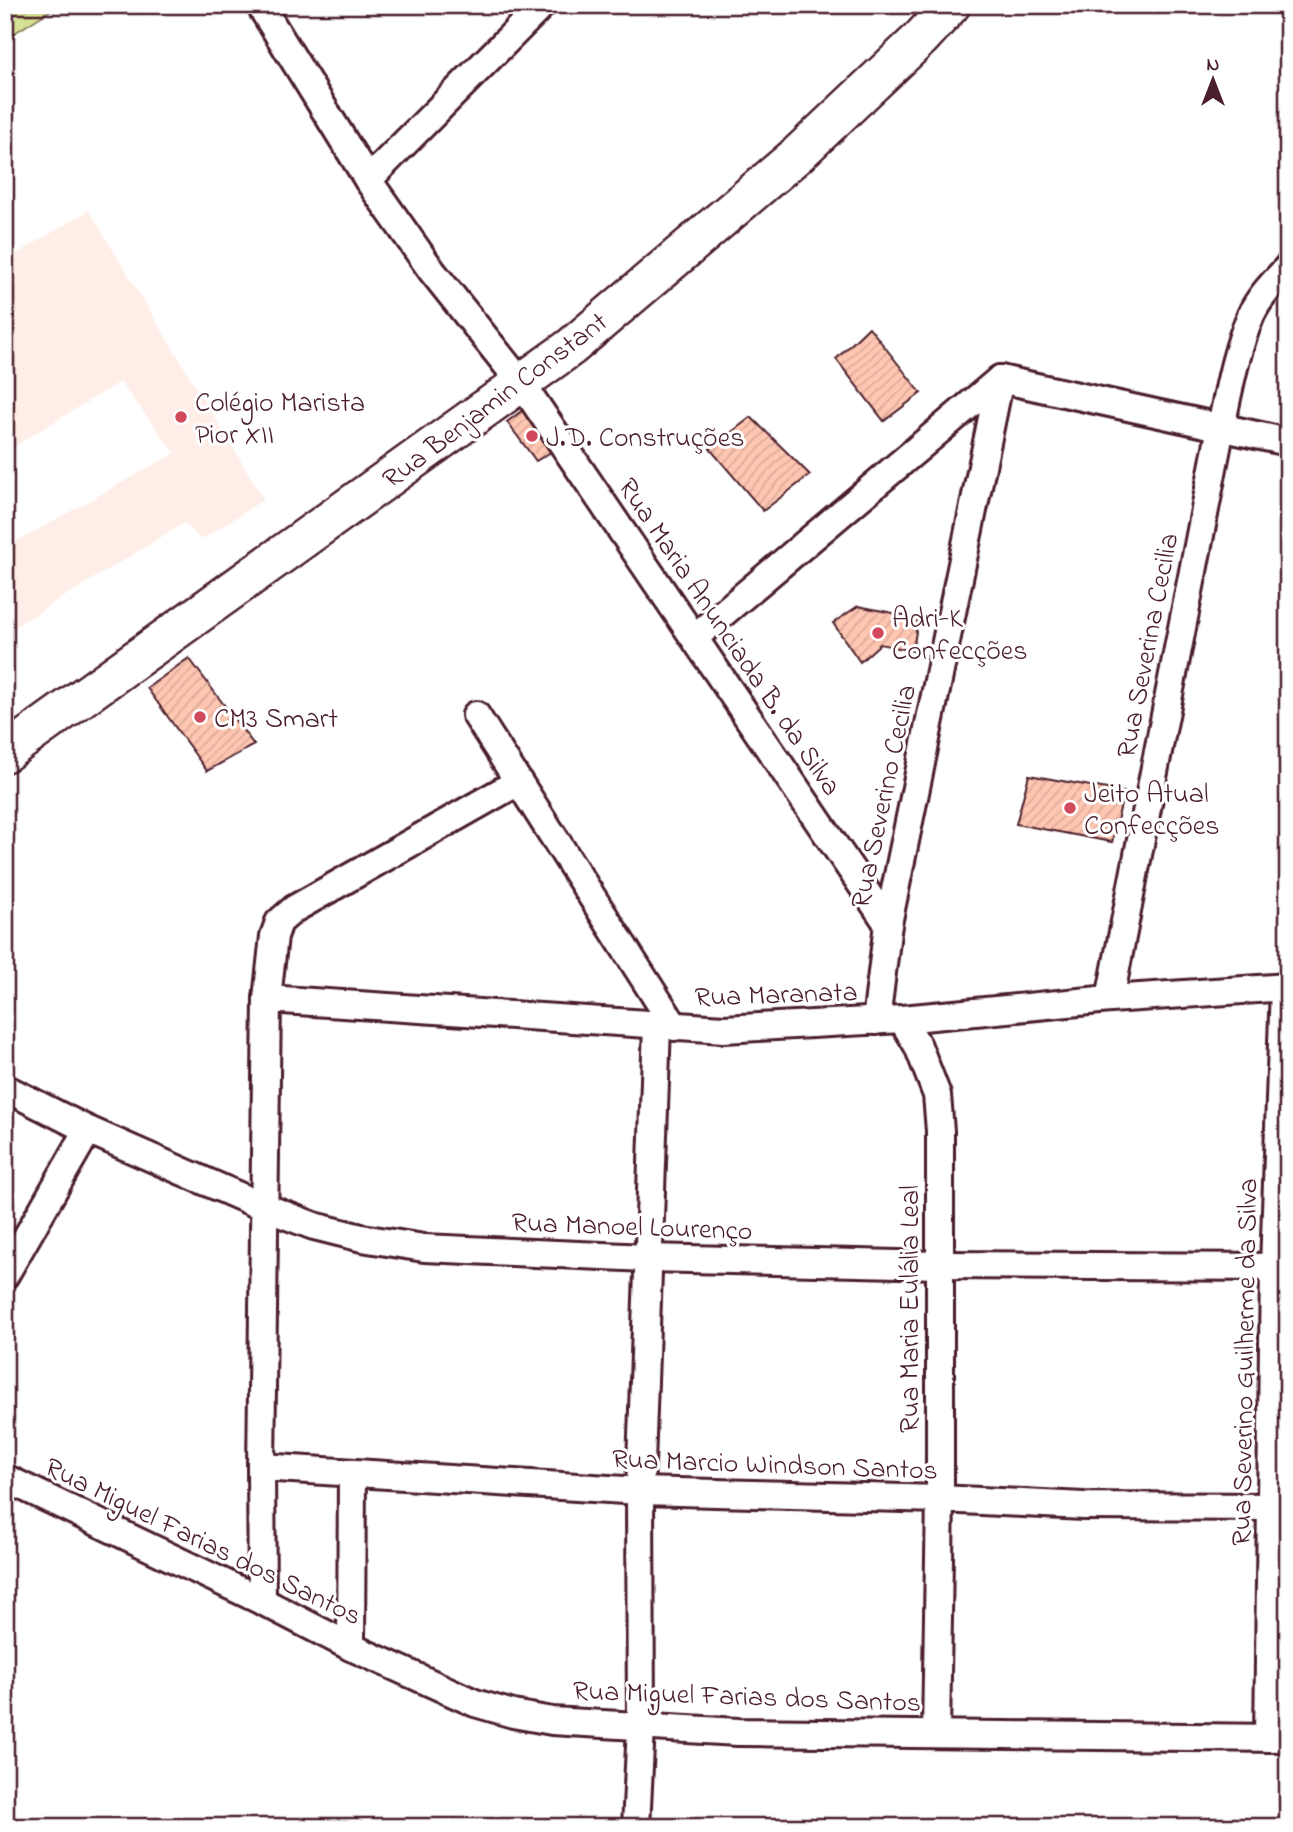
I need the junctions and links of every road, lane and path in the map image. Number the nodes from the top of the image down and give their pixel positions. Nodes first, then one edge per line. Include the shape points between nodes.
1 (260, 5) edge
2 (542, 5) edge
3 (951, 5) edge
4 (368, 180) junction
5 (1288, 267) edge
6 (1000, 379) junction
7 (522, 384) junction
8 (1220, 427) junction
9 (1288, 442) edge
10 (695, 637) junction
11 (476, 715) dead end
12 (5, 753) edge
13 (518, 782) junction
14 (888, 924) junction
15 (1286, 987) edge
16 (267, 999) junction
17 (1110, 999) junction
18 (889, 1020) junction
19 (666, 1026) junction
20 (5, 1088) edge
21 (88, 1130) junction
22 (264, 1207) junction
23 (648, 1258) junction
24 (940, 1265) junction
25 (1281, 1267) edge
26 (5, 1275) edge
27 (261, 1467) junction
28 (352, 1473) junction
29 (5, 1478) edge
30 (640, 1491) junction
31 (940, 1499) junction
32 (1280, 1507) edge
33 (262, 1601) junction
34 (351, 1647) junction
35 (641, 1726) junction
36 (936, 1733) junction
37 (1278, 1738) edge
38 (636, 1827) edge

1 - 4 street, Rua Maria Anunciada B. da Silva
2 - 4 street
3 - 7 main road, Rua Benjamin Constant via 797,155
4 - 7 street, Rua Maria Anunciada B. da Silva via 432,271
5 - 8 street, Rua Severina Cecilia via 1252,313
6 - 8 street
6 - 10 street
6 - 14 street, Rua Severino Cecilia
7 - 10 street, Rua Maria Anunciada B. da Silva
7 - 12 main road, Rua Benjamin Constant
8 - 9 street
8 - 17 street, Rua Severina Cecilia
10 - 14 street, Rua Maria Anunciada B. da Silva
11 - 13 street
13 - 16 street via 294,909 279,922 274,936
13 - 19 street
14 - 18 street, Rua Severino Cecilia
15 - 17 street, Rua Maranata
15 - 25 street, Rua Severino Guilherme da Silva
16 - 19 street, Rua Maranata
16 - 22 street
17 - 18 street, Rua Maranata
18 - 19 street, Rua Maranata via 783,1028
18 - 24 street, Rua Maria Eulália Leal via 918,1046 937,1095
19 - 23 street
20 - 21 street, Rua Manoel Lourenço
21 - 22 street, Rua Manoel Lourenço
21 - 26 street
22 - 23 street, Rua Manoel Lourenço via 314,1226 424,1248
22 - 27 street
23 - 24 street, Rua Manoel Lourenço
23 - 30 street
24 - 25 street, Rua Manoel Lourenço
24 - 31 street, Rua Maria Eulália Leal
25 - 32 street, Rua Severino Guilherme da Silva
27 - 28 street, Rua Marcio Windson Santos
27 - 33 street
28 - 30 street, Rua Marcio Windson Santos
28 - 34 street
29 - 33 street, Rua Miguel Farias dos Santos
30 - 31 street, Rua Marcio Windson Santos
30 - 35 street
31 - 32 street, Rua Marcio Windson Santos via 1084,1506
31 - 36 street, Rua Maria Eulália Leal
32 - 37 street, Rua Severino Guilherme da Silva
33 - 34 street, Rua Miguel Farias dos Santos
34 - 35 street, Rua Miguel Farias dos Santos via 475,1703 513,1714
35 - 36 street, Rua Miguel Farias dos Santos via 738,1732
35 - 38 street
36 - 37 street, Rua Miguel Farias dos Santos

